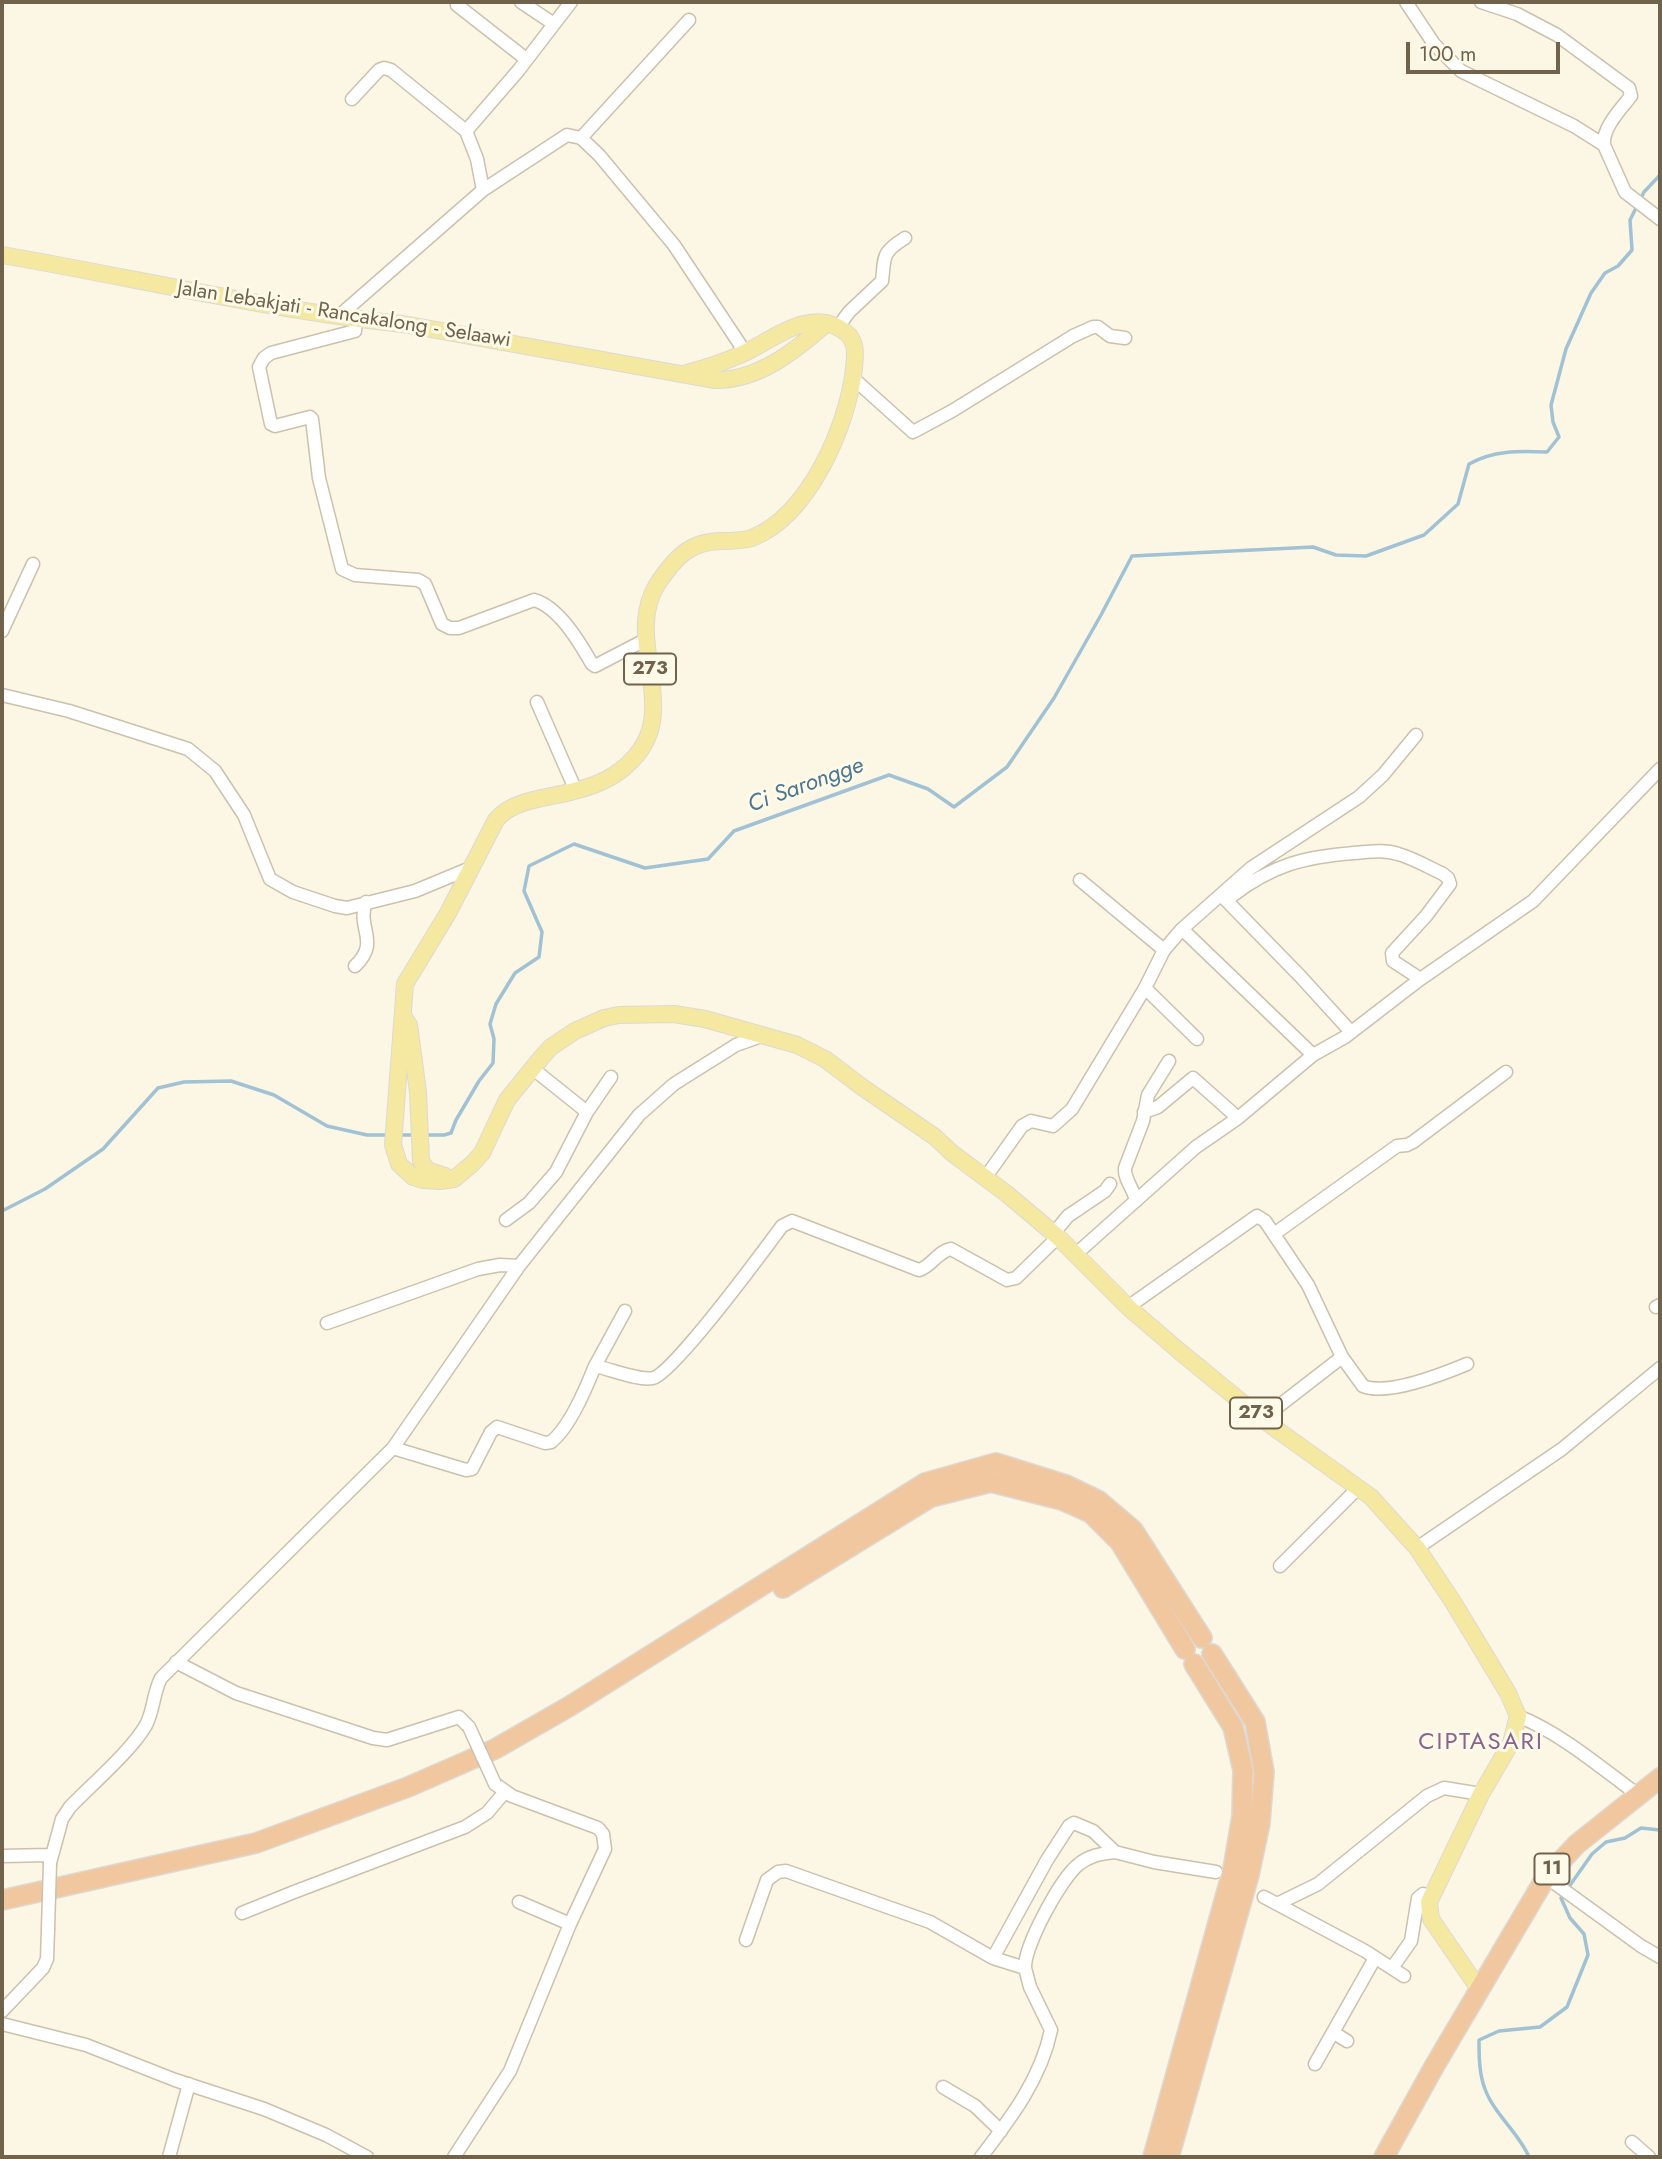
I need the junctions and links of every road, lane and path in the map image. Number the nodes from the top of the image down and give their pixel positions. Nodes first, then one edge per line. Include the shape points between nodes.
1 (521, 2) edge
2 (570, 2) edge
3 (1406, 2) edge
4 (1481, 2) edge
5 (457, 5) dead end
6 (689, 20) dead end
7 (554, 24) junction
8 (526, 58) junction
9 (352, 99) dead end
10 (466, 131) junction
11 (581, 138) junction
12 (1604, 145) junction
13 (483, 190) junction
14 (1660, 219) edge
15 (905, 238) dead end
16 (2, 255) edge
17 (339, 316) junction
18 (356, 319) junction
19 (832, 325) junction
20 (1125, 338) dead end
21 (745, 352) junction
22 (687, 373) junction
23 (854, 379) junction
24 (33, 564) dead end
25 (2, 631) edge
26 (645, 640) junction
27 (2, 695) edge
28 (537, 702) dead end
29 (1416, 735) dead end
30 (1660, 769) edge
31 (576, 791) junction
32 (474, 867) junction
33 (1251, 868) junction
34 (1080, 880) dead end
35 (1246, 885) junction
36 (1224, 899) junction
37 (366, 902) junction
38 (1182, 929) junction
39 (1164, 950) junction
40 (355, 966) dead end
41 (1419, 980) junction
42 (1145, 988) junction
43 (401, 1014) junction
44 (1351, 1032) junction
45 (764, 1035) junction
46 (1198, 1039) dead end
47 (1313, 1055) junction
48 (1169, 1061) dead end
49 (532, 1068) junction
50 (1506, 1072) dead end
51 (611, 1077) dead end
52 (587, 1112) junction
53 (1144, 1112) junction
54 (1238, 1118) junction
55 (985, 1178) junction
56 (454, 1179) junction
57 (1110, 1184) dead end
58 (1136, 1201) junction
59 (506, 1220) dead end
60 (1273, 1234) junction
61 (1056, 1235) junction
62 (1076, 1254) junction
63 (519, 1266) junction
64 (1128, 1307) junction
65 (625, 1311) dead end
66 (327, 1323) dead end
67 (1342, 1357) junction
68 (1467, 1364) dead end
69 (595, 1366) junction
70 (1660, 1368) edge
71 (1262, 1419) junction
72 (393, 1448) junction
73 (1359, 1487) junction
74 (1417, 1548) junction
75 (1280, 1566) dead end
76 (176, 1662) junction
77 (1518, 1716) junction
78 (1660, 1778) edge
79 (499, 1788) junction
80 (1481, 1794) junction
81 (1637, 1795) junction
82 (1115, 1852) junction
83 (2, 1856) edge
84 (50, 1859) junction
85 (1216, 1872) dead end
86 (1553, 1882) junction
87 (1430, 1896) junction
88 (1264, 1897) dead end
89 (2, 1900) edge
90 (519, 1902) dead end
91 (1278, 1904) junction
92 (2, 1910) edge
93 (242, 1913) dead end
94 (570, 1924) junction
95 (746, 1940) dead end
96 (1660, 1957) edge
97 (993, 1958) junction
98 (1375, 1958) junction
99 (1025, 1968) junction
100 (1392, 1968) junction
101 (1404, 1976) dead end
102 (1479, 1989) junction
103 (2, 2011) edge
104 (2, 2024) edge
105 (1334, 2033) junction
106 (1347, 2041) dead end
107 (1315, 2064) dead end
108 (189, 2084) junction
109 (943, 2087) dead end
110 (1001, 2131) junction
111 (1632, 2142) dead end
112 (169, 2157) edge
113 (368, 2157) edge
114 (454, 2157) edge
115 (981, 2157) edge
116 (1153, 2157) edge
117 (1169, 2157) edge
118 (1384, 2157) edge
119 (1649, 2157) edge

1 - 7 street
2 - 7 street
3 - 12 street via 1434,44 1461,71
4 - 12 street via 1556,35 1631,90 1603,139
5 - 8 street
6 - 11 street
7 - 8 street
8 - 10 street
9 - 10 street via 384,68
10 - 13 street
11 - 13 street via 567,135
11 - 21 street via 674,245
12 - 14 street via 1625,192
13 - 17 street
15 - 19 street via 883,256 882,281
16 - 17 main road, Jalan Lebakjati - Rancakalong - Selaawi
17 - 18 main road, Jalan Lebakjati - Rancakalong - Selaawi
18 - 22 main road, Jalan Lebakjati - Rancakalong - Selaawi
18 - 26 street via 355,331 284,349 264,358 259,366 271,424 312,418 319,478 342,569 355,575 418,580 425,584 442,624 450,628 540,601 562,620 595,666
19 - 21 main road, Jalan Lebakjati - Rancakalong - Selaawi via 804,323
19 - 22 main road, Jalan Lebakjati - Rancakalong - Selaawi via 749,375 714,380
19 - 23 main road, 273 via 847,333 856,347
20 - 23 street via 1098,327 1088,329 913,432
21 - 22 main road, Jalan Lebakjati - Rancakalong - Selaawi
23 - 26 main road, 273 via 839,430 796,504 763,533 748,539 701,543 680,556 651,595
24 - 25 street
26 - 31 main road, 273 via 654,701 650,732 625,767
27 - 37 street via 188,749 215,771 244,815 270,879 335,906
28 - 31 street
29 - 33 street via 1359,797
30 - 41 street via 1533,901
31 - 32 main road, 273 via 509,808 496,820
32 - 37 street via 415,891
32 - 43 main road, 273 via 405,984
33 - 35 street
33 - 36 street
34 - 39 street
35 - 36 street
35 - 41 street via 1312,857 1373,851 1399,854 1443,874 1450,881 1448,889 1392,953 1393,961
36 - 38 street
36 - 44 street
37 - 40 street via 362,914 368,951
38 - 39 street
38 - 47 street
39 - 42 street
41 - 44 street
42 - 46 street
42 - 55 street via 1072,1109 1054,1126 1031,1121 1022,1126
43 - 56 main road, 273 via 411,1037 421,1161 427,1170
43 - 56 main road, 273 via 394,1155 413,1177
44 - 47 street
45 - 49 main road, 273 via 674,1014 618,1014 575,1031 551,1047
45 - 55 main road, 273 via 825,1059
45 - 63 street via 736,1045 674,1084 639,1115
47 - 54 street
48 - 53 street via 1148,1095
49 - 52 street
49 - 56 main road, 273 via 507,1100 482,1153
50 - 60 street via 1413,1142 1389,1151
51 - 52 street
52 - 59 street via 544,1188
53 - 54 street via 1158,1107 1193,1078
53 - 58 street via 1125,1168
54 - 58 street via 1196,1147
55 - 61 main road, 273
57 - 61 street via 1068,1216
58 - 62 street
60 - 64 street via 1256,1216
60 - 67 street via 1308,1284
61 - 62 main road, 273
61 - 69 street via 1016,1278 1007,1280 951,1249 919,1270 788,1222 714,1317 660,1376 643,1378
62 - 64 main road, 273
63 - 66 street via 478,1269
63 - 72 street
64 - 71 main road, 273
65 - 69 street
67 - 68 street via 1368,1388 1430,1380
67 - 71 street
69 - 72 street via 561,1432 551,1442 497,1427 472,1469 466,1470
70 - 74 street via 1562,1449
71 - 73 main road, 273
72 - 76 street
73 - 74 main road, 273
73 - 75 street
74 - 77 main road, 273 via 1484,1652
76 - 79 street, bridge via 236,1693 373,1738 387,1740 459,1717 469,1727
76 - 84 street via 158,1684 142,1732 62,1819
77 - 80 main road via 1511,1742
77 - 81 street via 1560,1737
78 - 81 highway, 11
79 - 93 street via 487,1813 465,1827
79 - 94 street via 603,1834 605,1849
80 - 87 main road
80 - 91 street via 1444,1788 1427,1796 1318,1884
81 - 86 highway, 11 via 1577,1844
82 - 85 street
82 - 97 street via 1093,1831 1074,1823 1069,1826
82 - 99 street via 1091,1856 1068,1875 1026,1952
83 - 84 street
84 - 103 street, bridge via 47,1959
86 - 96 street
86 - 102 highway, 11
87 - 100 street via 1418,1898 1411,1941
87 - 102 main road via 1431,1919
88 - 91 street
89 - 117 highway via 256,1843 408,1787 495,1749 925,1483 996,1463 1100,1501 1133,1530 1255,1722 1264,1772 1260,1824
90 - 94 street
91 - 98 street
92 - 116 highway via 271,1849 431,1790 576,1717 931,1497 991,1482 1062,1500 1091,1513 1120,1542 1233,1727 1243,1770 1242,1816 1233,1868
94 - 114 street via 507,2078
95 - 97 street via 767,1880 786,1871 930,1922
97 - 99 street
98 - 100 street
98 - 105 street
99 - 110 street via 1051,2030 1034,2079
100 - 101 street
102 - 118 highway, 11
104 - 108 street via 86,2045
105 - 106 street
105 - 107 street
108 - 112 street
108 - 113 street via 307,2126
109 - 110 street via 975,2106
110 - 115 street
111 - 119 street

